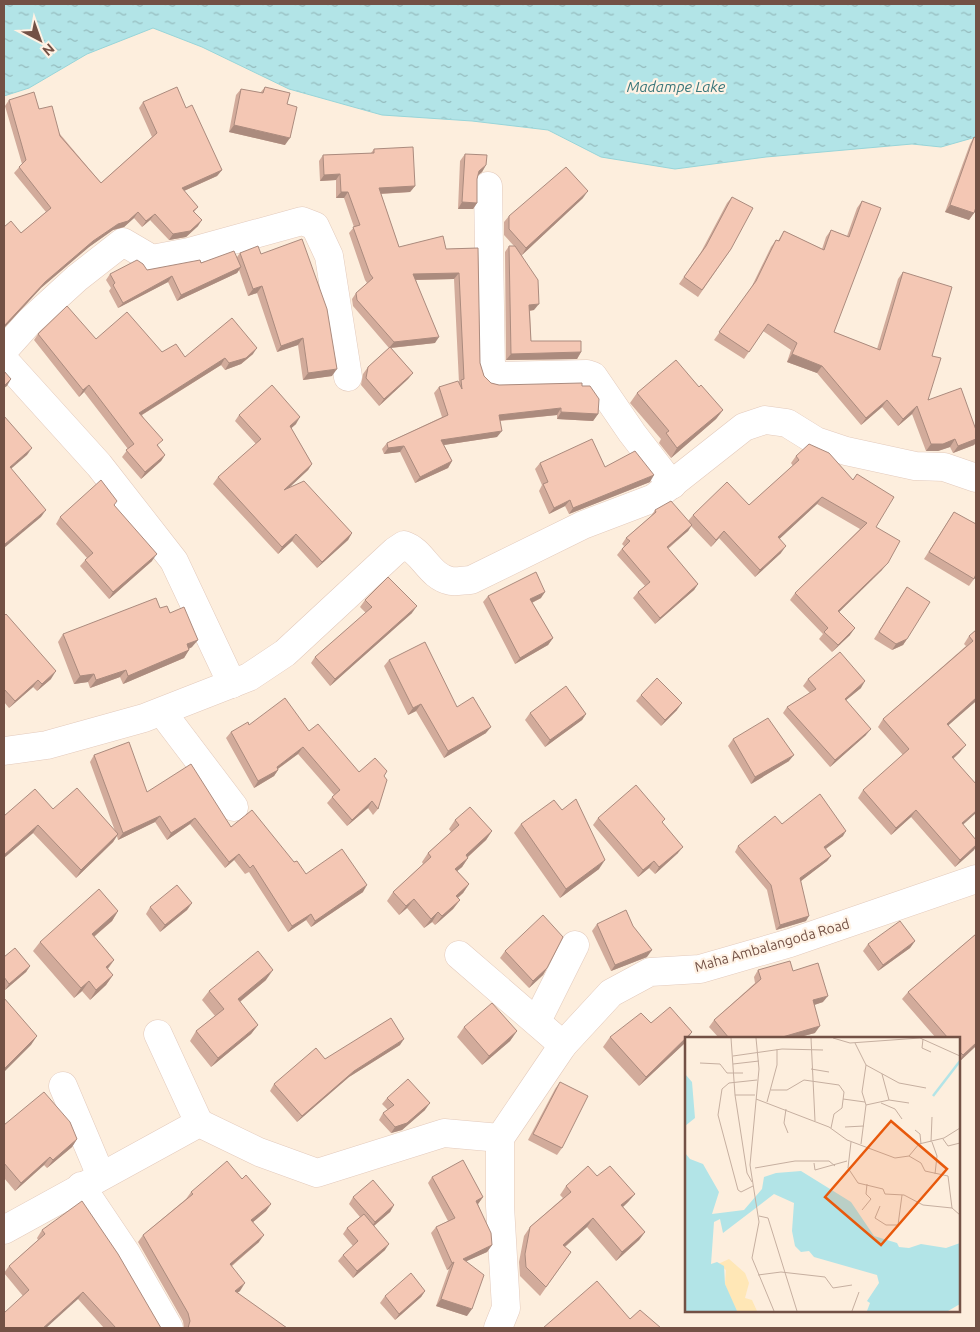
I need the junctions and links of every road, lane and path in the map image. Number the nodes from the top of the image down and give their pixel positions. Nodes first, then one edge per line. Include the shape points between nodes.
1 (488, 186) dead end
2 (4, 350) edge
3 (4, 360) edge
4 (348, 378) dead end
5 (976, 478) edge
6 (672, 485) junction
7 (232, 684) junction
8 (162, 712) junction
9 (4, 751) edge
10 (234, 807) dead end
11 (976, 879) edge
12 (575, 946) dead end
13 (458, 955) dead end
14 (537, 1021) junction
15 (158, 1034) dead end
16 (564, 1045) junction
17 (63, 1086) dead end
18 (199, 1123) junction
19 (500, 1138) junction
20 (91, 1181) junction
21 (4, 1230) edge
22 (168, 1328) edge
23 (498, 1328) edge

1 - 6 street via 491,368 494,376 593,376
2 - 4 street via 77,278 123,242 152,259 302,221 315,226 329,256
3 - 7 street via 99,465 174,561
5 - 6 street via 944,467 915,466 846,451 816,441 787,423 765,420 744,427
6 - 7 street via 654,498 583,525 471,580 451,581 436,574 412,547 404,545 285,653 249,677
7 - 8 street
8 - 9 street via 47,745
8 - 10 street
11 - 16 street, Maha Ambalangoda Road via 790,943 700,969 650,972 611,993
12 - 14 street
13 - 14 street
14 - 16 street
15 - 18 street
16 - 19 street, Maha Ambalangoda Road
17 - 20 street
18 - 19 street via 259,1152 316,1173 444,1133
18 - 20 street
19 - 23 street via 506,1308
20 - 21 street
20 - 22 street

